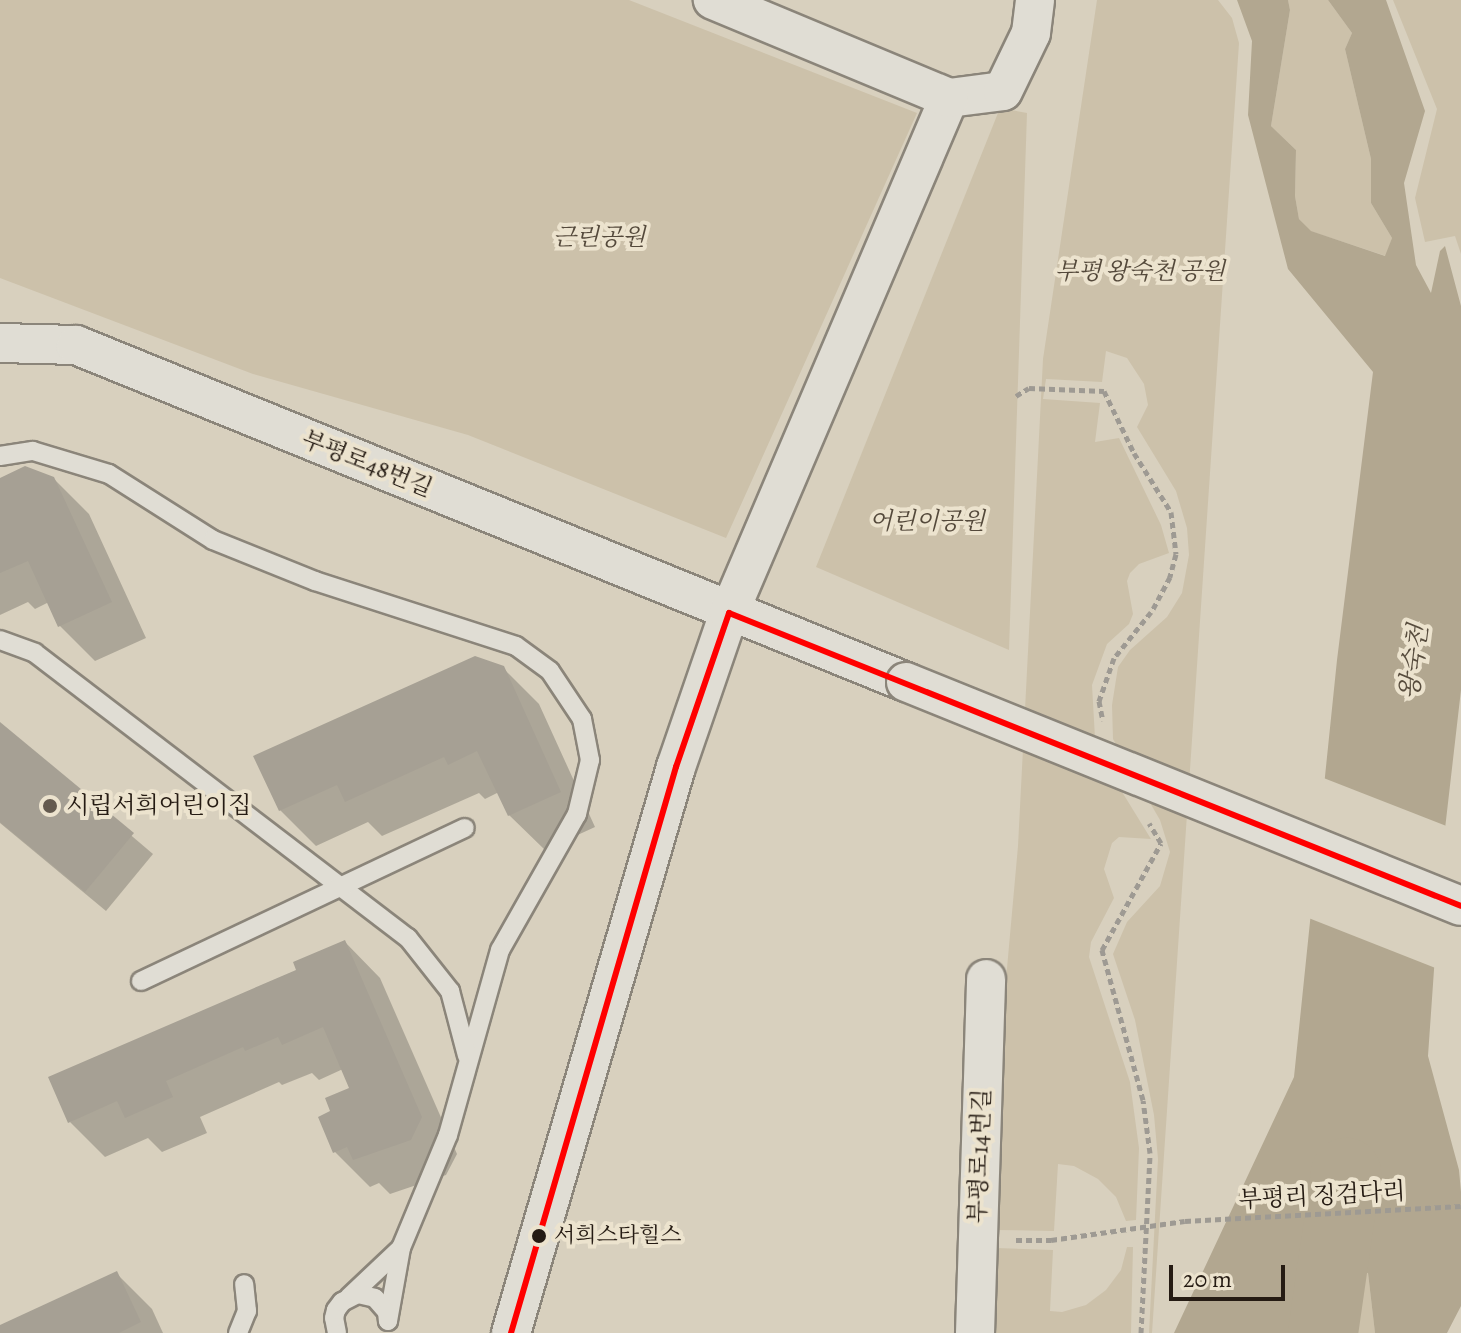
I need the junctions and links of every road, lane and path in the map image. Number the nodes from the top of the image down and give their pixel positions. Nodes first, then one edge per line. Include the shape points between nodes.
1 (713, 0) edge
2 (1035, 0) edge
3 (949, 98) junction
4 (0, 343) edge
5 (1016, 396) dead end
6 (0, 456) edge
7 (729, 613) junction
8 (0, 640) edge
9 (1104, 729) dead end
10 (1147, 819) dead end
11 (465, 828) dead end
12 (340, 887) junction
13 (1461, 906) edge
14 (986, 979) dead end
15 (141, 981) dead end
16 (467, 1056) junction
17 (1461, 1206) edge
18 (1144, 1227) junction
19 (1051, 1240) dead end
20 (401, 1248) junction
21 (244, 1284) dead end
22 (349, 1297) junction
23 (387, 1327) edge
24 (238, 1333) edge
25 (337, 1333) edge
26 (511, 1333) edge
27 (975, 1333) edge
28 (1141, 1333) edge

1 - 3 street
2 - 3 street via 1031,33 1003,91
3 - 7 street
4 - 7 street, 부평로48번길 via 76,345
5 - 9 path via 1029,388 1104,391 1171,512 1176,554 1170,577 1151,612 1114,658 1099,701
6 - 16 lane via 33,451 109,474 213,540 315,581 516,646 550,671 582,719 590,760 577,814 500,950
7 - 13 street, 부평로48번길, bridge
7 - 26 street via 676,767
8 - 12 lane via 35,653
10 - 18 path via 1161,843 1102,950 1143,1100 1150,1153
11 - 12 lane
12 - 15 lane
12 - 16 lane via 408,938 430,962 450,991
14 - 27 street, 부평로14번길
16 - 20 lane via 448,1135
17 - 18 path, 부평리 징검다리
18 - 19 path, 부평리 징검다리
18 - 28 path
20 - 22 lane
20 - 23 lane
21 - 24 lane via 247,1311
22 - 23 lane via 375,1298 382,1304
22 - 25 lane via 336,1310

